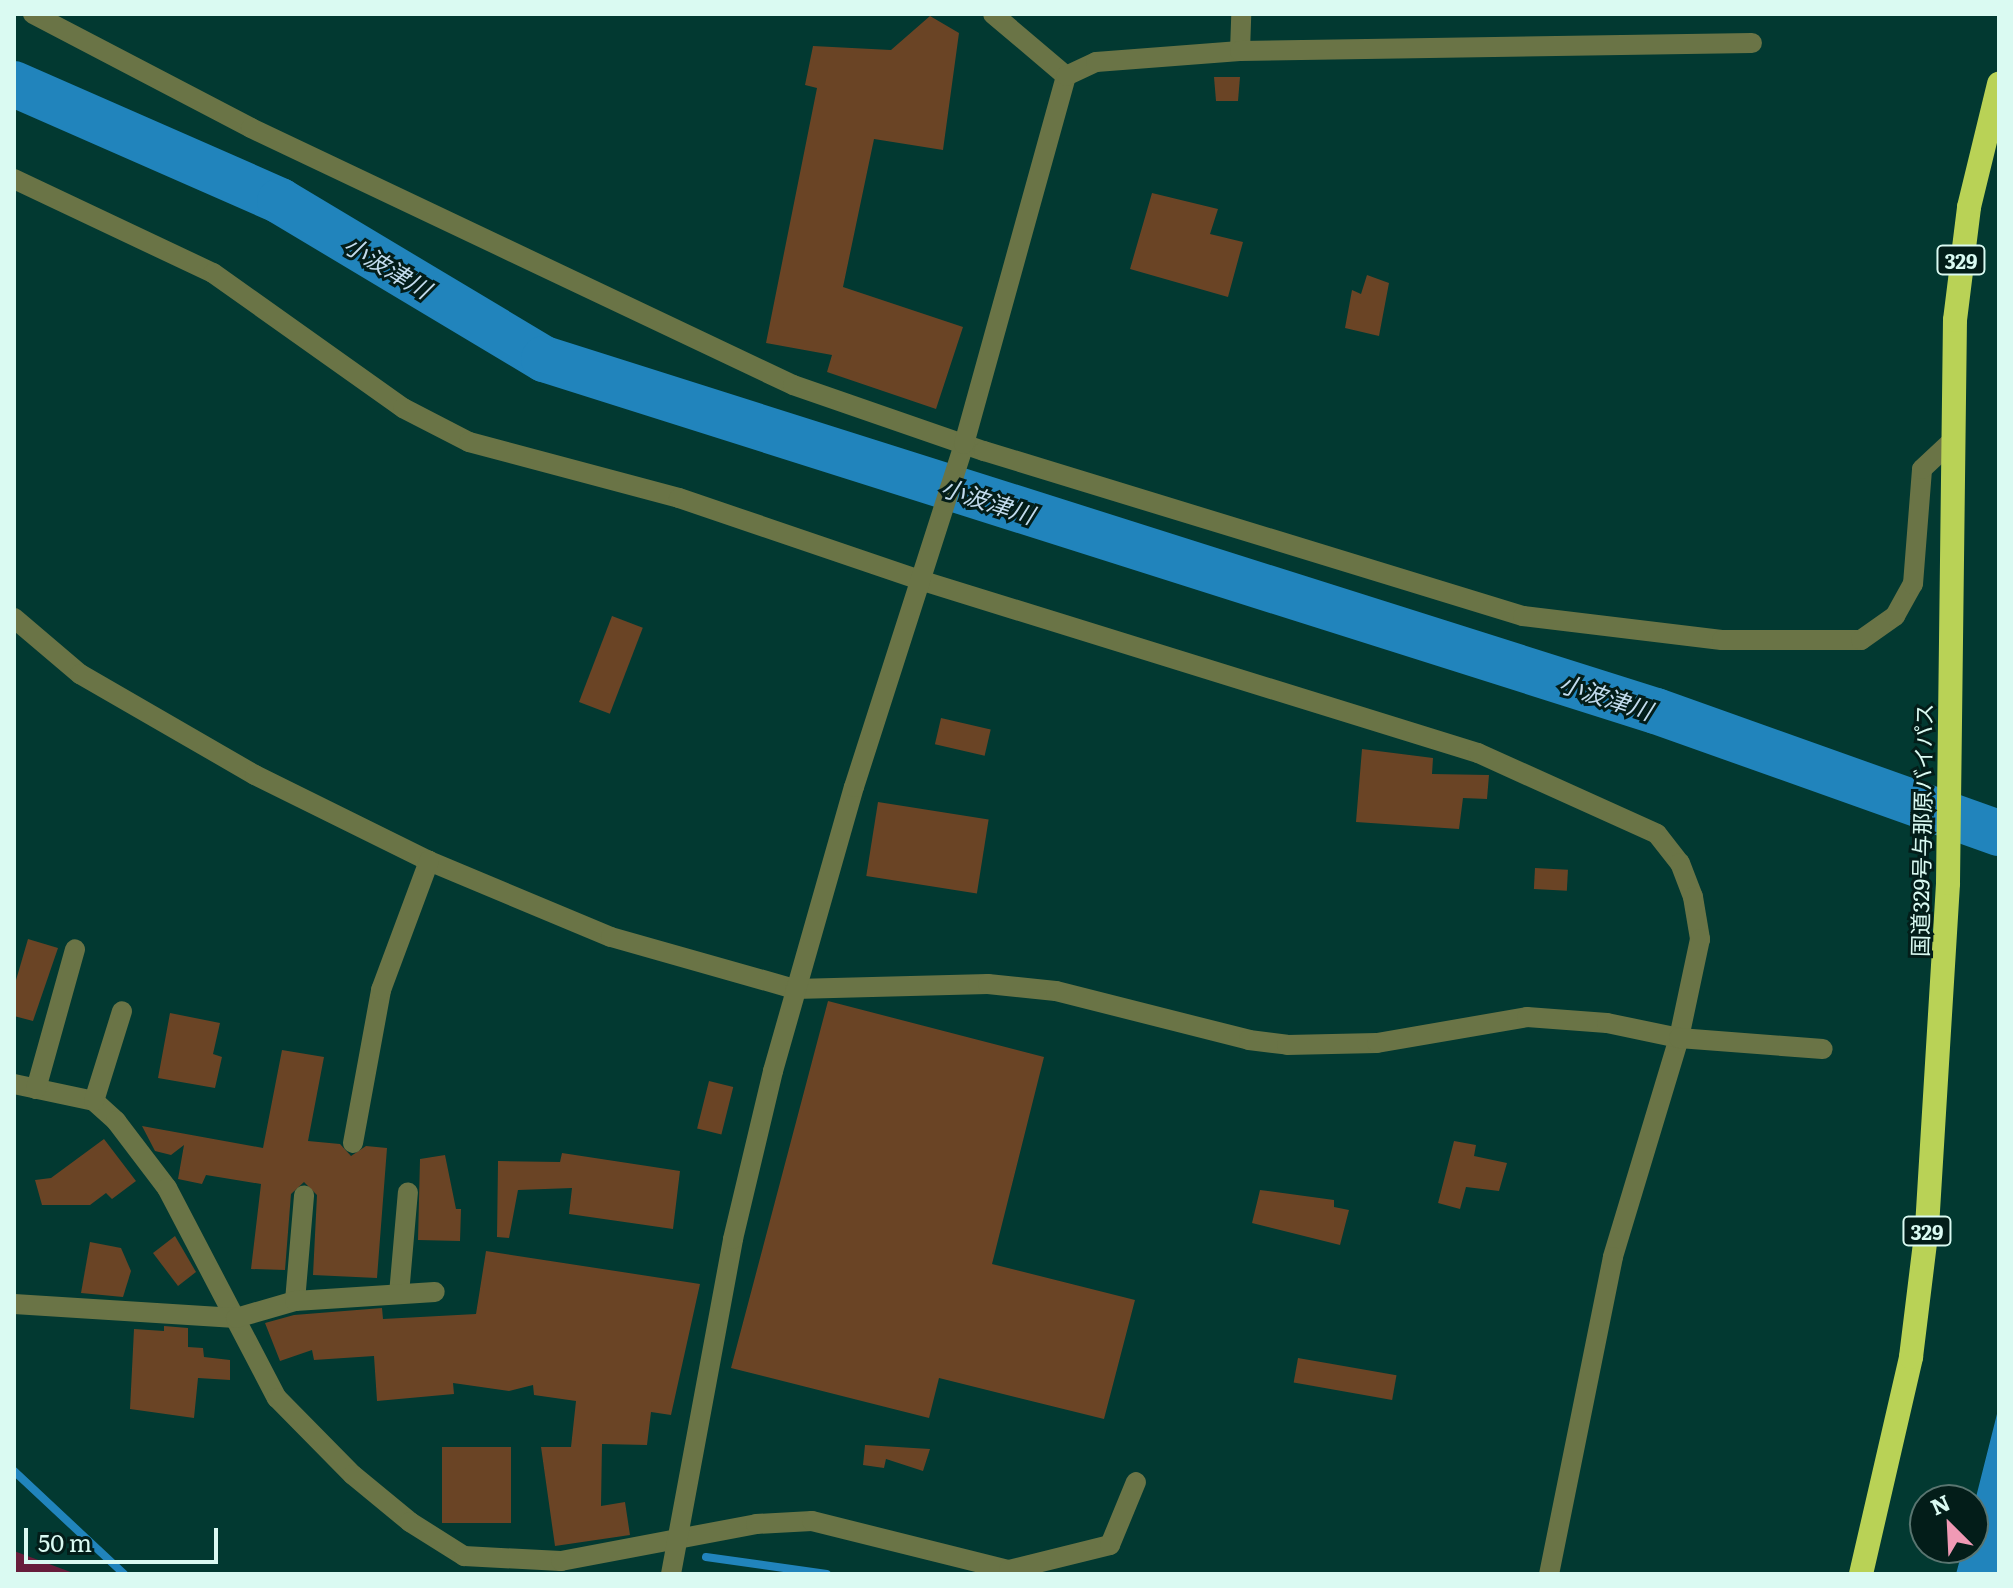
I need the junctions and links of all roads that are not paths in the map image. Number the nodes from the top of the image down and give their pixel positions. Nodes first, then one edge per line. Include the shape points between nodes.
1 (33, 14) edge
2 (993, 14) edge
3 (1241, 14) edge
4 (1752, 43) dead end
5 (1240, 51) junction
6 (1066, 76) junction
7 (1999, 84) edge
8 (14, 179) edge
9 (1952, 441) junction
10 (961, 454) junction
11 (923, 581) junction
12 (14, 618) edge
13 (429, 861) junction
14 (75, 949) dead end
15 (795, 989) junction
16 (122, 1011) dead end
17 (1679, 1038) junction
18 (1823, 1049) dead end
19 (14, 1084) edge
20 (36, 1089) junction
21 (94, 1101) junction
22 (353, 1143) dead end
23 (408, 1192) dead end
24 (304, 1195) dead end
25 (435, 1292) dead end
26 (399, 1294) junction
27 (295, 1301) junction
28 (14, 1304) edge
29 (236, 1318) junction
30 (1136, 1482) dead end
31 (676, 1543) junction
32 (671, 1574) edge
33 (1549, 1574) edge
34 (1861, 1574) edge

1 - 10 street via 265,135 746,364
2 - 6 street
3 - 5 street
4 - 5 street
5 - 6 street via 1096,62
6 - 10 street
7 - 9 highway, 国道329号与那原バイパス / 329 via 1961,264
8 - 11 street via 213,273 403,408 469,442 679,498
9 - 10 street via 1922,469 1913,584 1901,606 1878,631 1840,644 1722,640 1523,616
9 - 34 highway, 国道329号与那原バイパス / 329 via 1948,883 1937,1113 1920,1292 1898,1427
10 - 11 street
11 - 15 street
11 - 17 street via 1478,753 1657,834 1680,863 1700,939
12 - 13 street via 80,674 255,775
13 - 15 street via 611,937
13 - 22 street via 381,990
14 - 20 street
15 - 17 street via 988,984 1056,991 1287,1045 1377,1043 1527,1017 1607,1023
15 - 31 street via 733,1239
16 - 21 street
17 - 18 street
17 - 33 street via 1613,1257
19 - 20 street
20 - 21 street
21 - 29 street via 167,1188
23 - 26 street
24 - 27 street
25 - 26 street
26 - 27 street
27 - 29 street
28 - 29 street
29 - 31 street via 277,1398 376,1494 464,1556 561,1561
30 - 31 street via 1110,1545 1009,1570 812,1521 756,1524
31 - 32 street

